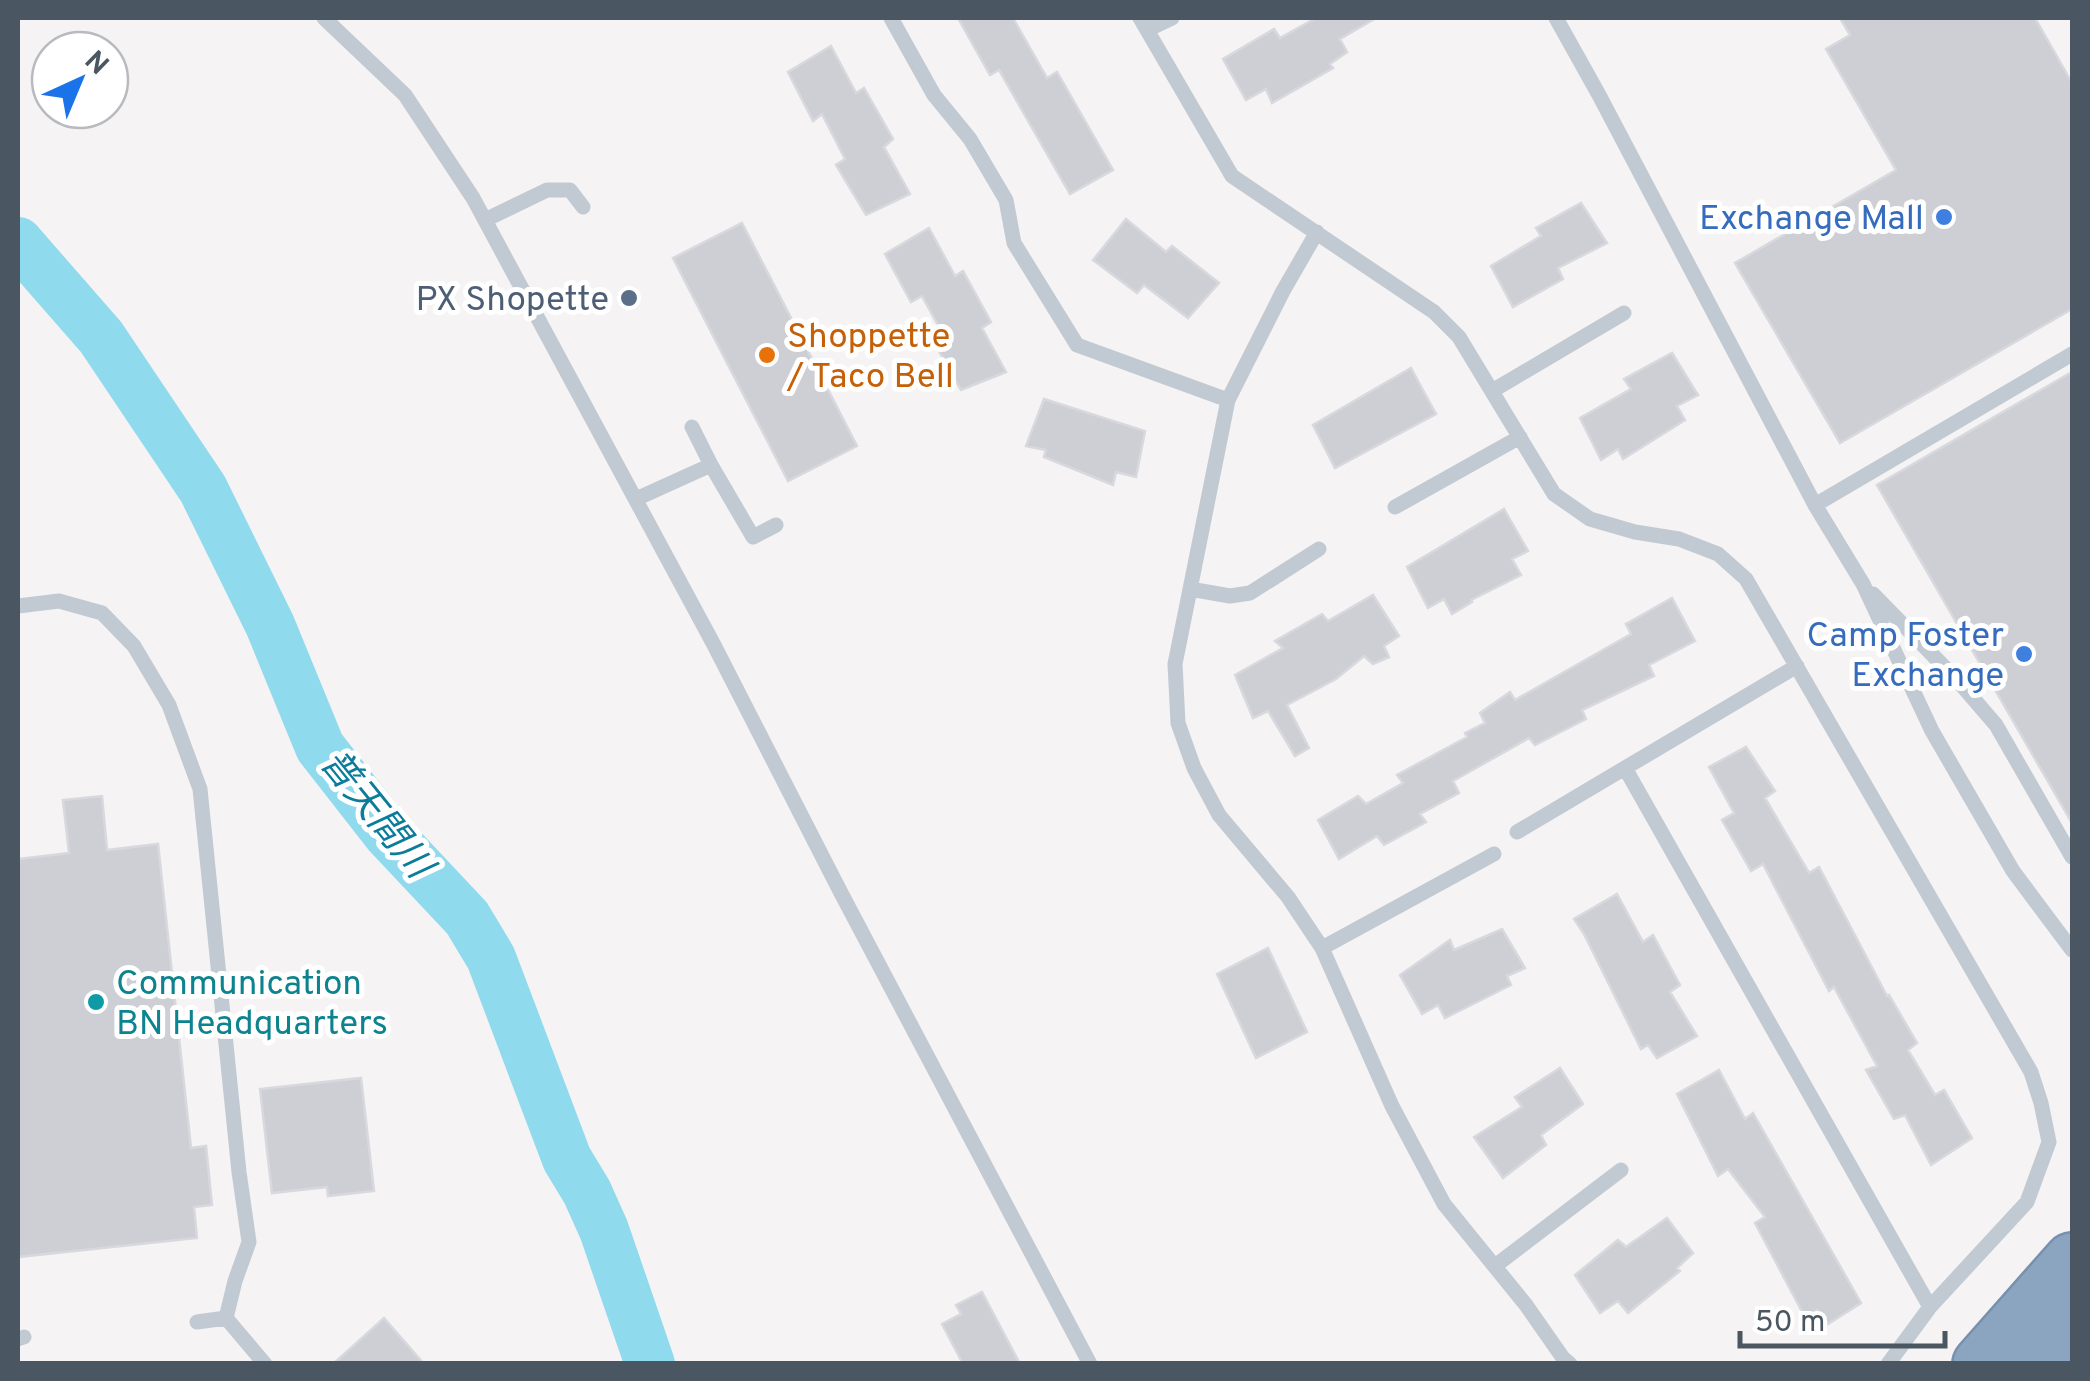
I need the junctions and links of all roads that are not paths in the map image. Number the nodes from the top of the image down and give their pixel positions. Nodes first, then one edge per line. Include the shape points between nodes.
1 (890, 18) edge
2 (1172, 18) edge
3 (1556, 18) edge
4 (329, 19) edge
5 (1144, 24) edge
6 (583, 206) dead end
7 (485, 220) junction
8 (1317, 232) junction
9 (1624, 313) dead end
10 (2072, 354) edge
11 (1492, 391) junction
12 (1228, 400) junction
13 (692, 427) dead end
14 (1520, 438) junction
15 (711, 465) junction
16 (636, 499) junction
17 (1814, 505) junction
18 (1395, 506) dead end
19 (776, 526) dead end
20 (1319, 549) dead end
21 (1863, 584) junction
22 (1190, 589) junction
23 (18, 606) edge
24 (1797, 666) junction
25 (1625, 768) junction
26 (1517, 832) dead end
27 (1494, 854) dead end
28 (2072, 858) edge
29 (1322, 948) junction
30 (2072, 950) edge
31 (1621, 1170) dead end
32 (2072, 1261) edge
33 (1494, 1266) junction
34 (1930, 1306) junction
35 (226, 1318) junction
36 (197, 1322) dead end
37 (2072, 1328) edge
38 (265, 1364) edge
39 (1090, 1364) edge
40 (1570, 1364) edge
41 (1888, 1364) edge
42 (1981, 1364) edge
43 (2040, 1364) edge

1 - 12 lane via 1006,200 1014,243 1078,346
2 - 5 lane
3 - 17 lane
4 - 7 lane via 405,95
5 - 8 lane via 1232,176
6 - 7 lane via 570,190 547,190
7 - 16 lane
8 - 11 lane via 1434,312 1459,337
8 - 12 lane
9 - 11 lane
10 - 17 lane
11 - 14 lane
12 - 22 lane
13 - 15 lane
14 - 18 lane
14 - 24 lane via 1554,494 1590,519 1718,554 1746,579
15 - 16 lane
15 - 19 lane via 753,537
16 - 39 lane
17 - 21 lane
20 - 22 lane via 1250,593
21 - 28 lane via 1996,725
21 - 30 lane via 1932,731 2012,871
22 - 29 lane via 1175,664 1178,724 1194,768 1220,815
23 - 35 lane via 59,601 102,613 113,624 168,704 200,789 249,1242
24 - 25 lane
24 - 34 lane via 2030,1072 2041,1103 2049,1142 2027,1202
25 - 26 lane
25 - 34 lane
27 - 29 lane
29 - 33 lane via 1444,1204
31 - 33 lane
32 - 42 highway
33 - 40 lane
34 - 41 lane
35 - 36 lane
35 - 38 lane
37 - 43 highway

